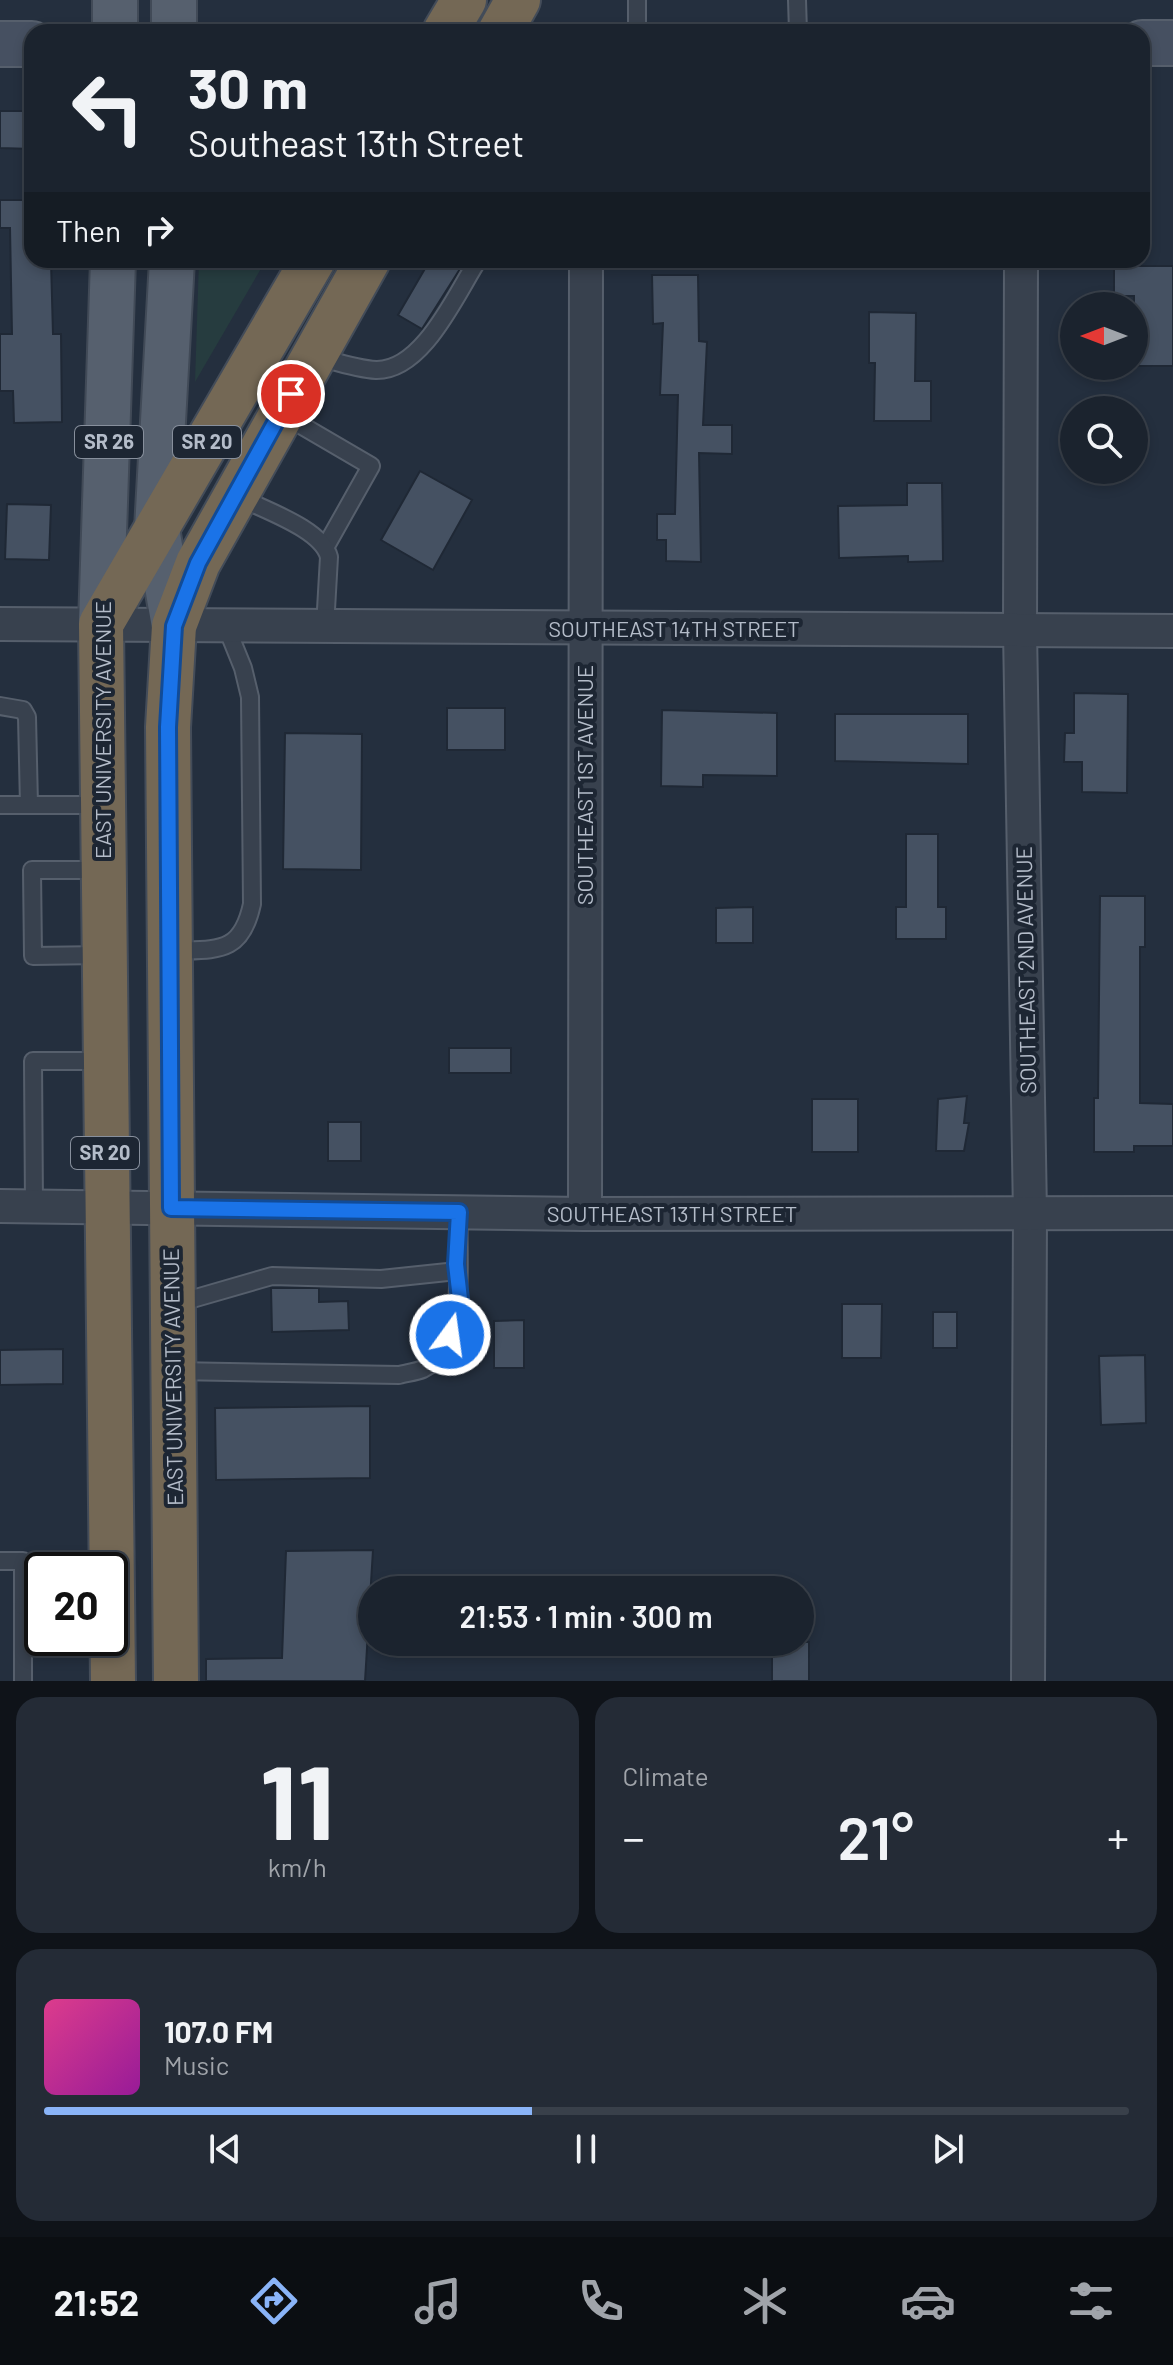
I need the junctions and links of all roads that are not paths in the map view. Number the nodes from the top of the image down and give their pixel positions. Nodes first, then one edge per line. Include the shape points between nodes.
1 (115, 0) edge
2 (174, 0) edge
3 (464, 0) edge
4 (518, 0) edge
5 (637, 0) edge
6 (797, 0) edge
7 (115, 24) edge
8 (174, 24) edge
9 (450, 24) edge
10 (504, 24) edge
11 (637, 24) edge
12 (798, 24) edge
13 (1150, 43) edge
14 (1173, 43) edge
15 (0, 44) edge
16 (24, 44) edge
17 (113, 268) edge
18 (172, 268) edge
19 (308, 268) edge
20 (363, 268) edge
21 (473, 268) edge
22 (586, 268) edge
23 (1021, 268) edge
24 (313, 356) junction
25 (280, 414) junction
26 (234, 494) junction
27 (157, 529) junction
28 (326, 546) junction
29 (0, 624) edge
30 (101, 624) junction
31 (174, 626) junction
32 (226, 626) junction
33 (325, 627) junction
34 (584, 629) junction
35 (1020, 631) junction
36 (1173, 631) edge
37 (0, 706) edge
38 (0, 805) edge
39 (29, 805) junction
40 (102, 805) junction
41 (103, 870) junction
42 (170, 951) junction
43 (104, 955) junction
44 (104, 1061) junction
45 (0, 1206) edge
46 (34, 1206) junction
47 (106, 1207) junction
48 (171, 1208) junction
49 (459, 1212) junction
50 (1173, 1213) edge
51 (585, 1214) junction
52 (1030, 1214) junction
53 (457, 1271) junction
54 (172, 1305) junction
55 (173, 1371) junction
56 (110, 1552) edge
57 (0, 1561) edge
58 (23, 1606) joint
59 (112, 1656) edge
60 (23, 1681) edge
61 (113, 1681) edge
62 (176, 1681) edge
63 (1028, 1681) edge

1 - 7 main road
2 - 8 main road
3 - 9 highway
4 - 10 highway
5 - 11 lane
6 - 12 lane
13 - 14 street
15 - 16 street
17 - 30 main road, EAST UNIVERSITY AVENUE / SR 26
18 - 27 main road, EAST UNIVERSITY AVENUE / SR 26
19 - 27 highway, SR 20
20 - 24 highway, SR 20
21 - 24 lane via 424,344 401,363 377,370
22 - 34 street, SOUTHEAST 1ST AVENUE
23 - 35 street, SOUTHEAST 2ND AVENUE
24 - 25 highway, SR 20
25 - 26 highway, SR 20
25 - 28 lane via 371,466
26 - 28 lane
26 - 31 highway, SR 20 via 198,563
27 - 30 highway, SR 20
27 - 31 main road, EAST UNIVERSITY AVENUE / SR 26
28 - 33 lane
29 - 30 street, SOUTHEAST 14TH STREET
30 - 31 street, SOUTHEAST 14TH STREET
30 - 40 highway, EAST UNIVERSITY AVENUE / SR 20
31 - 32 street, SOUTHEAST 14TH STREET
31 - 42 highway, EAST UNIVERSITY AVENUE / SR 20 via 168,727
32 - 33 street, SOUTHEAST 14TH STREET
32 - 42 lane via 250,697 252,904 247,926 235,943
33 - 34 street, SOUTHEAST 14TH STREET
34 - 35 street, SOUTHEAST 14TH STREET
34 - 51 street, SOUTHEAST 1ST AVENUE
35 - 36 street, SOUTHEAST 14TH STREET
35 - 52 street, SOUTHEAST 2ND AVENUE
37 - 39 lane via 23,710 27,717
38 - 39 lane
39 - 40 lane
40 - 41 highway, EAST UNIVERSITY AVENUE / SR 20
41 - 43 highway, EAST UNIVERSITY AVENUE / SR 20
41 - 43 lane via 32,870 33,956
42 - 48 highway, EAST UNIVERSITY AVENUE / SR 20
43 - 44 highway, EAST UNIVERSITY AVENUE / SR 20
44 - 46 lane via 33,1061
44 - 47 highway, EAST UNIVERSITY AVENUE / SR 20
45 - 46 street, SOUTHEAST 13TH STREET
46 - 47 street, SOUTHEAST 13TH STREET
47 - 48 street, SOUTHEAST 13TH STREET
47 - 56 highway, EAST UNIVERSITY AVENUE / SR 20
48 - 49 street, SOUTHEAST 13TH STREET
48 - 54 highway, EAST UNIVERSITY AVENUE / SR 20
49 - 51 street, SOUTHEAST 13TH STREET
49 - 53 lane
50 - 52 street, SOUTHEAST 13TH STREET
51 - 52 street, SOUTHEAST 13TH STREET
52 - 63 street, SOUTHEAST 2ND AVENUE
53 - 54 lane via 381,1279 272,1276
53 - 55 lane via 460,1299 450,1335 444,1351 423,1369 399,1375
54 - 55 highway, EAST UNIVERSITY AVENUE / SR 20
55 - 62 highway, EAST UNIVERSITY AVENUE / SR 20
57 - 58 lane via 23,1561
58 - 60 lane
59 - 61 highway, EAST UNIVERSITY AVENUE / SR 20

